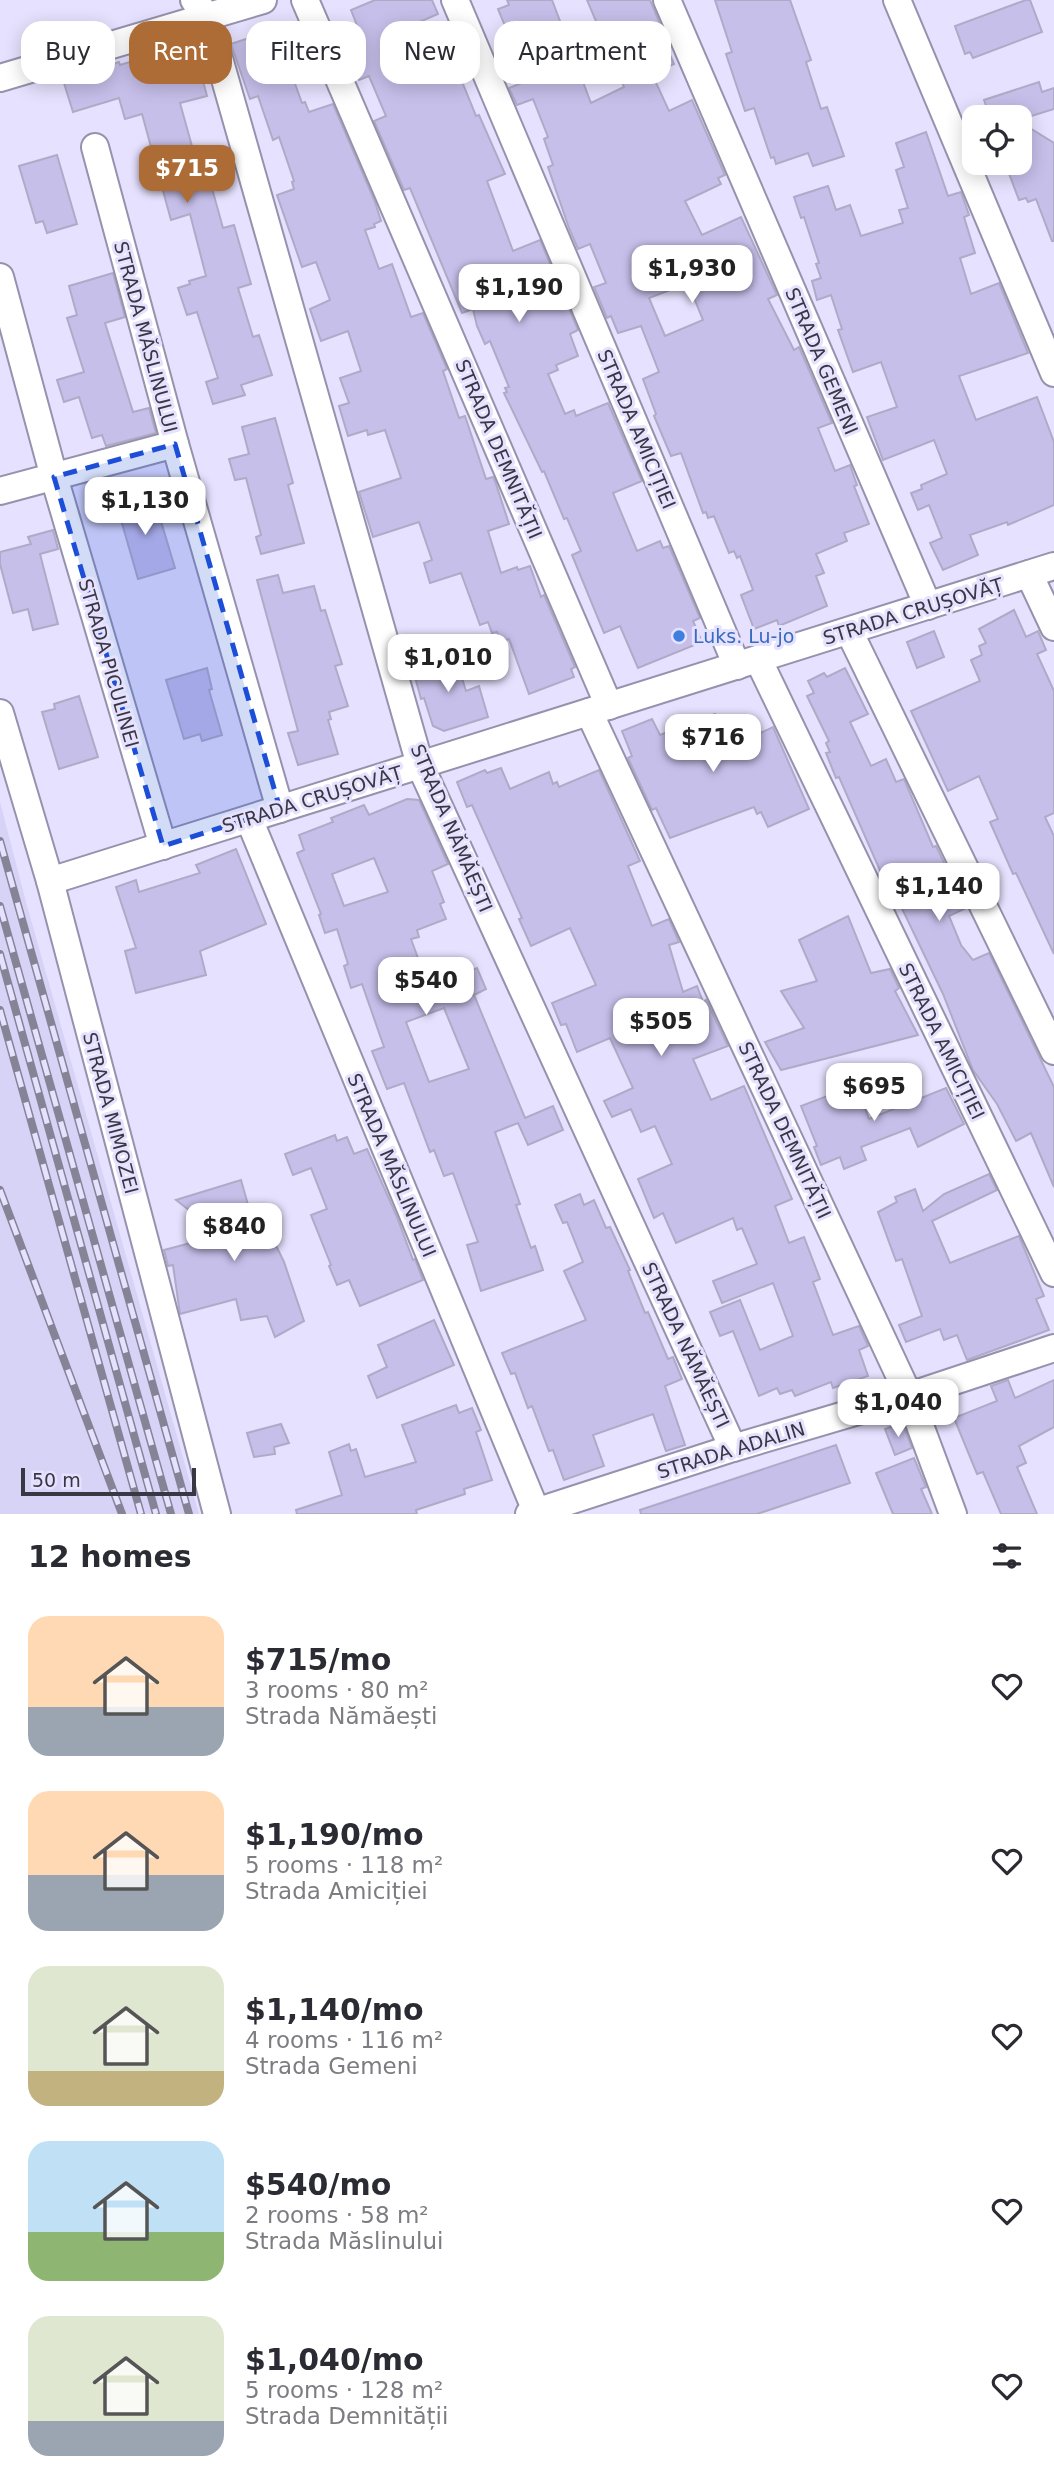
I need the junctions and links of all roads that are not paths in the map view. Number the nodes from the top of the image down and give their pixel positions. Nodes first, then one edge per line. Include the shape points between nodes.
1 (263, 0) edge
2 (305, 0) edge
3 (455, 0) edge
4 (667, 0) edge
5 (897, 0) edge
6 (201, 8) edge
7 (0, 78) edge
8 (95, 148) dead end
9 (0, 277) edge
10 (1054, 373) edge
11 (175, 444) junction
12 (54, 477) junction
13 (0, 491) edge
14 (1042, 570) edge
15 (928, 606) junction
16 (1054, 627) edge
17 (849, 631) junction
18 (748, 662) junction
19 (599, 709) junction
20 (0, 713) edge
21 (421, 765) junction
22 (280, 809) junction
23 (248, 819) junction
24 (163, 846) junction
25 (50, 881) junction
26 (1054, 1051) edge
27 (1054, 1273) edge
28 (1054, 1348) edge
29 (909, 1396) junction
30 (733, 1448) junction
31 (532, 1513) edge
32 (217, 1514) edge
33 (953, 1514) edge

1 - 6 street
2 - 19 street, STRADA DEMNITĂȚII
3 - 18 street, STRADA AMICIȚIEI
4 - 15 street, STRADA GEMENI
5 - 10 street
6 - 7 street
6 - 21 street, STRADA NĂMĂEȘTI
8 - 11 street, STRADA MĂSLINULUI
9 - 12 street, STRADA PICULINEI
11 - 12 street
11 - 22 street, STRADA MĂSLINULUI
12 - 13 street
12 - 24 street, STRADA PICULINEI
14 - 15 street, STRADA CRUȘOVĂȚ
14 - 16 street
15 - 17 street, STRADA CRUȘOVĂȚ
17 - 18 street, STRADA CRUȘOVĂȚ
17 - 26 street
18 - 19 street, STRADA CRUȘOVĂȚ
18 - 27 street, STRADA AMICIȚIEI
19 - 21 street, STRADA CRUȘOVĂȚ
19 - 29 street, STRADA DEMNITĂȚII
20 - 25 street, STRADA MIMOZEI
21 - 22 street, STRADA CRUȘOVĂȚ
21 - 30 street, STRADA NĂMĂEȘTI
22 - 23 street, STRADA CRUȘOVĂȚ
23 - 24 street, STRADA CRUȘOVĂȚ
23 - 31 street, STRADA MĂSLINULUI
24 - 25 street, STRADA CRUȘOVĂȚ
25 - 32 street, STRADA MIMOZEI
28 - 29 street, STRADA ADALIN
29 - 30 street, STRADA ADALIN
29 - 33 street, STRADA DEMNITĂȚII
30 - 31 street, STRADA ADALIN

